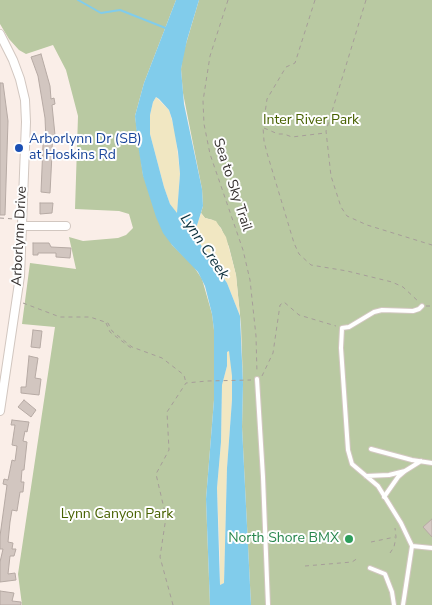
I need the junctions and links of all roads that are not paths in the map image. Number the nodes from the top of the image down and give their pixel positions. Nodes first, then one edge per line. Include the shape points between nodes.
1 (0, 34) edge
2 (22, 222) junction
3 (66, 226) dead end
4 (422, 306) road end
5 (257, 379) road end
6 (1, 398) edge
7 (0, 411) edge
8 (371, 449) dead end
9 (420, 462) junction
10 (432, 463) edge
11 (405, 471) junction
12 (366, 476) junction
13 (384, 496) junction
14 (412, 546) junction
15 (432, 548) edge
16 (370, 568) dead end
17 (268, 605) edge
18 (394, 605) edge
19 (403, 605) edge

1 - 2 street, Arborlynn Drive via 14,60 24,100
2 - 3 street
2 - 6 street, Arborlynn Drive via 20,276
4 - 12 lane via 413,311 374,312 342,328 348,450 352,464
5 - 17 lane
6 - 7 street, Arborlynn Drive
8 - 9 lane
9 - 10 lane
9 - 11 lane
11 - 12 lane
11 - 13 lane
12 - 13 lane
13 - 14 lane
14 - 15 lane
14 - 19 lane
16 - 18 lane via 385,574

